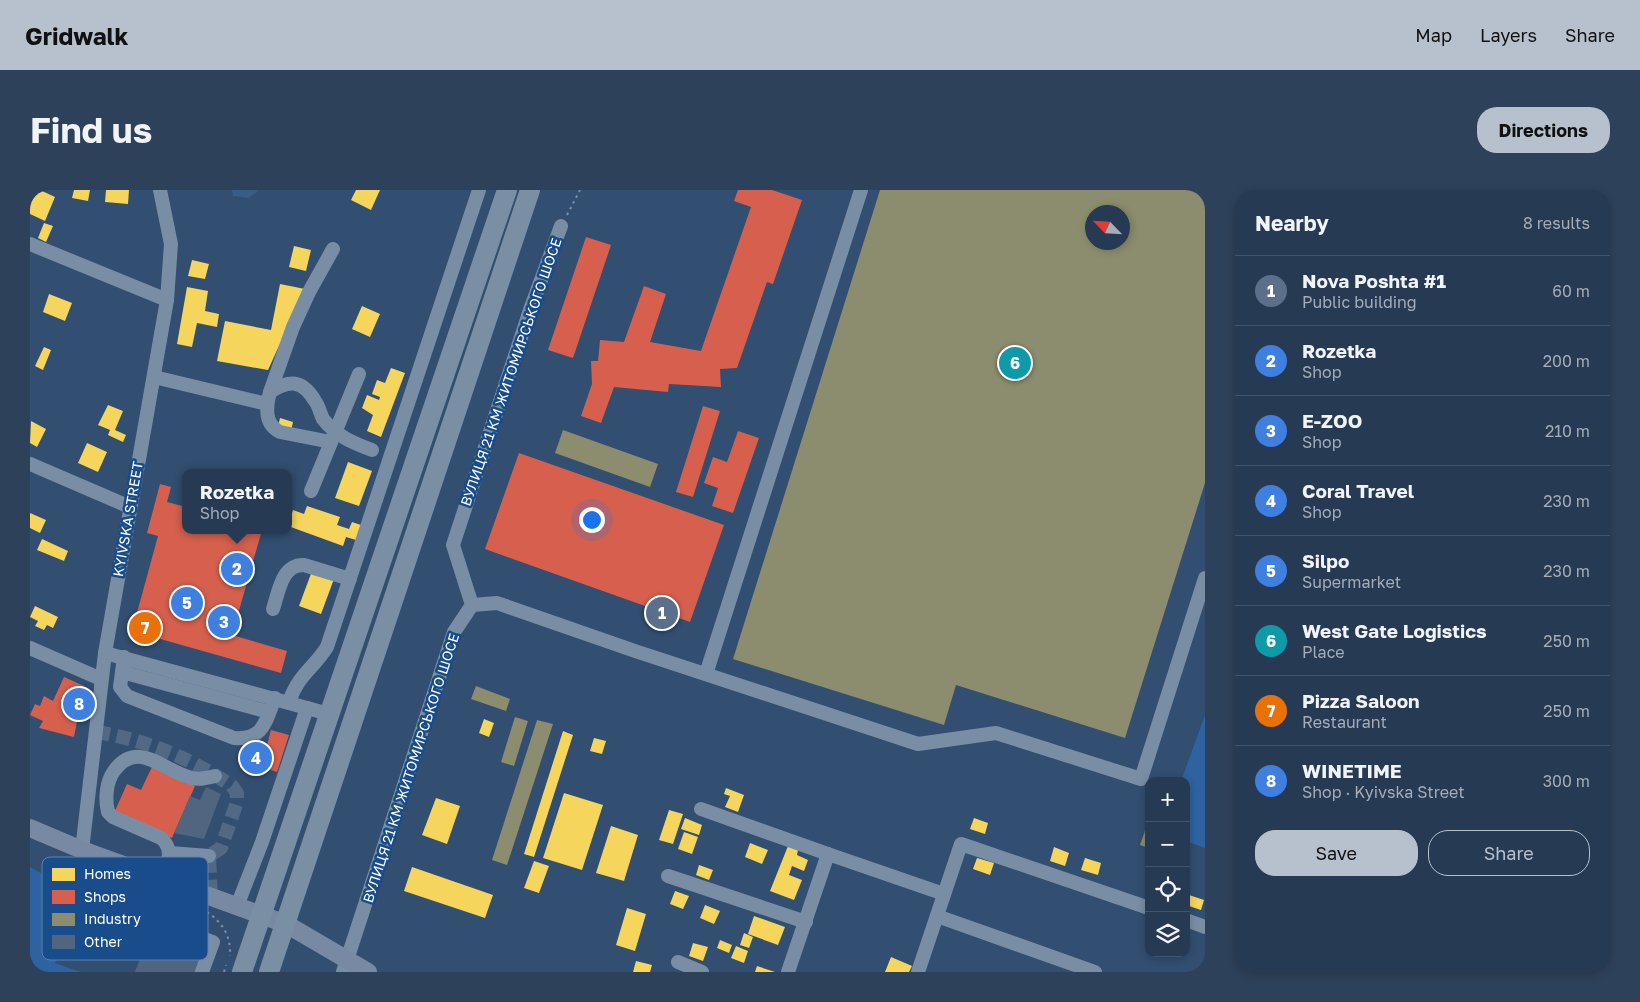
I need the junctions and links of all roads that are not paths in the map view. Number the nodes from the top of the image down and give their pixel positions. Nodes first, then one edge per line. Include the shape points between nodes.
1 (160, 190) edge
2 (479, 190) edge
3 (507, 190) edge
4 (530, 190) edge
5 (860, 190) edge
6 (561, 226) road end
7 (30, 244) edge
8 (334, 248) dead end
9 (167, 300) junction
10 (359, 374) dead end
11 (154, 377) junction
12 (268, 398) junction
13 (333, 437) junction
14 (372, 450) dead end
15 (30, 464) edge
16 (311, 491) dead end
17 (130, 507) junction
18 (1205, 578) edge
19 (350, 579) junction
20 (472, 605) junction
21 (272, 609) dead end
22 (30, 648) edge
23 (105, 652) junction
24 (124, 657) junction
25 (122, 672) junction
26 (706, 674) junction
27 (101, 679) junction
28 (275, 698) junction
29 (289, 702) junction
30 (306, 708) junction
31 (269, 712) junction
32 (329, 714) junction
33 (215, 776) dead end
34 (701, 809) dead end
35 (30, 828) edge
36 (82, 850) junction
37 (170, 853) junction
38 (828, 854) junction
39 (209, 856) dead end
40 (101, 857) edge
41 (170, 857) edge
42 (668, 876) dead end
43 (944, 894) junction
44 (208, 895) edge
45 (237, 906) junction
46 (1145, 907) edge
47 (261, 915) junction
48 (937, 916) junction
49 (1190, 921) edge
50 (806, 922) junction
51 (286, 924) junction
52 (1205, 927) edge
53 (208, 940) edge
54 (208, 956) edge
55 (206, 960) edge
56 (678, 962) dead end
57 (345, 966) edge
58 (202, 972) edge
59 (242, 972) edge
60 (269, 972) edge
61 (368, 972) edge
62 (702, 972) edge
63 (788, 972) edge
64 (918, 972) edge
65 (1095, 972) edge

1 - 9 street, KYIVSKA STREET via 171,244
2 - 19 street
3 - 32 highway
4 - 51 highway
5 - 26 street
6 - 20 street, ВУЛИЦЯ 21 КМ ЖИТОМИРСЬКОГО ШОСЕ via 453,545
7 - 9 street
8 - 12 street via 293,327
9 - 11 street, KYIVSKA STREET
10 - 13 street
11 - 12 street
11 - 17 street, KYIVSKA STREET
12 - 13 street via 268,423 272,429
12 - 13 street via 283,383 297,383 307,389 316,402
13 - 14 street
13 - 16 street
15 - 17 street
17 - 23 street, KYIVSKA STREET
18 - 26 street via 1141,779 996,733 918,744
19 - 21 street via 296,564 285,575
19 - 29 street via 327,647 295,685
20 - 26 street via 497,603
20 - 57 street, ВУЛИЦЯ 21 КМ ЖИТОМИРСЬКОГО ШОСЕ via 454,632
22 - 27 street
23 - 24 street
23 - 27 street, KYIVSKA STREET
24 - 25 street
24 - 28 street
25 - 31 street
25 - 31 street via 120,687 127,696 234,738 255,735 263,728
27 - 36 street, KYIVSKA STREET
28 - 29 street
28 - 31 street
29 - 30 street
30 - 32 street
30 - 45 street via 262,842
32 - 47 highway
33 - 37 street via 195,779 136,756 123,761 111,775 108,812 161,838 167,843
34 - 38 street
35 - 36 main road
36 - 40 main road
37 - 39 street
37 - 41 street
38 - 43 street
38 - 50 street
42 - 50 street
43 - 46 street via 961,844
43 - 48 street
44 - 45 main road
45 - 47 main road
47 - 51 main road
47 - 59 highway
48 - 64 street
48 - 65 street
49 - 52 street
50 - 63 street
51 - 57 main road
51 - 60 highway
53 - 54 street via 213,942
55 - 58 street
56 - 62 street
57 - 61 main road

